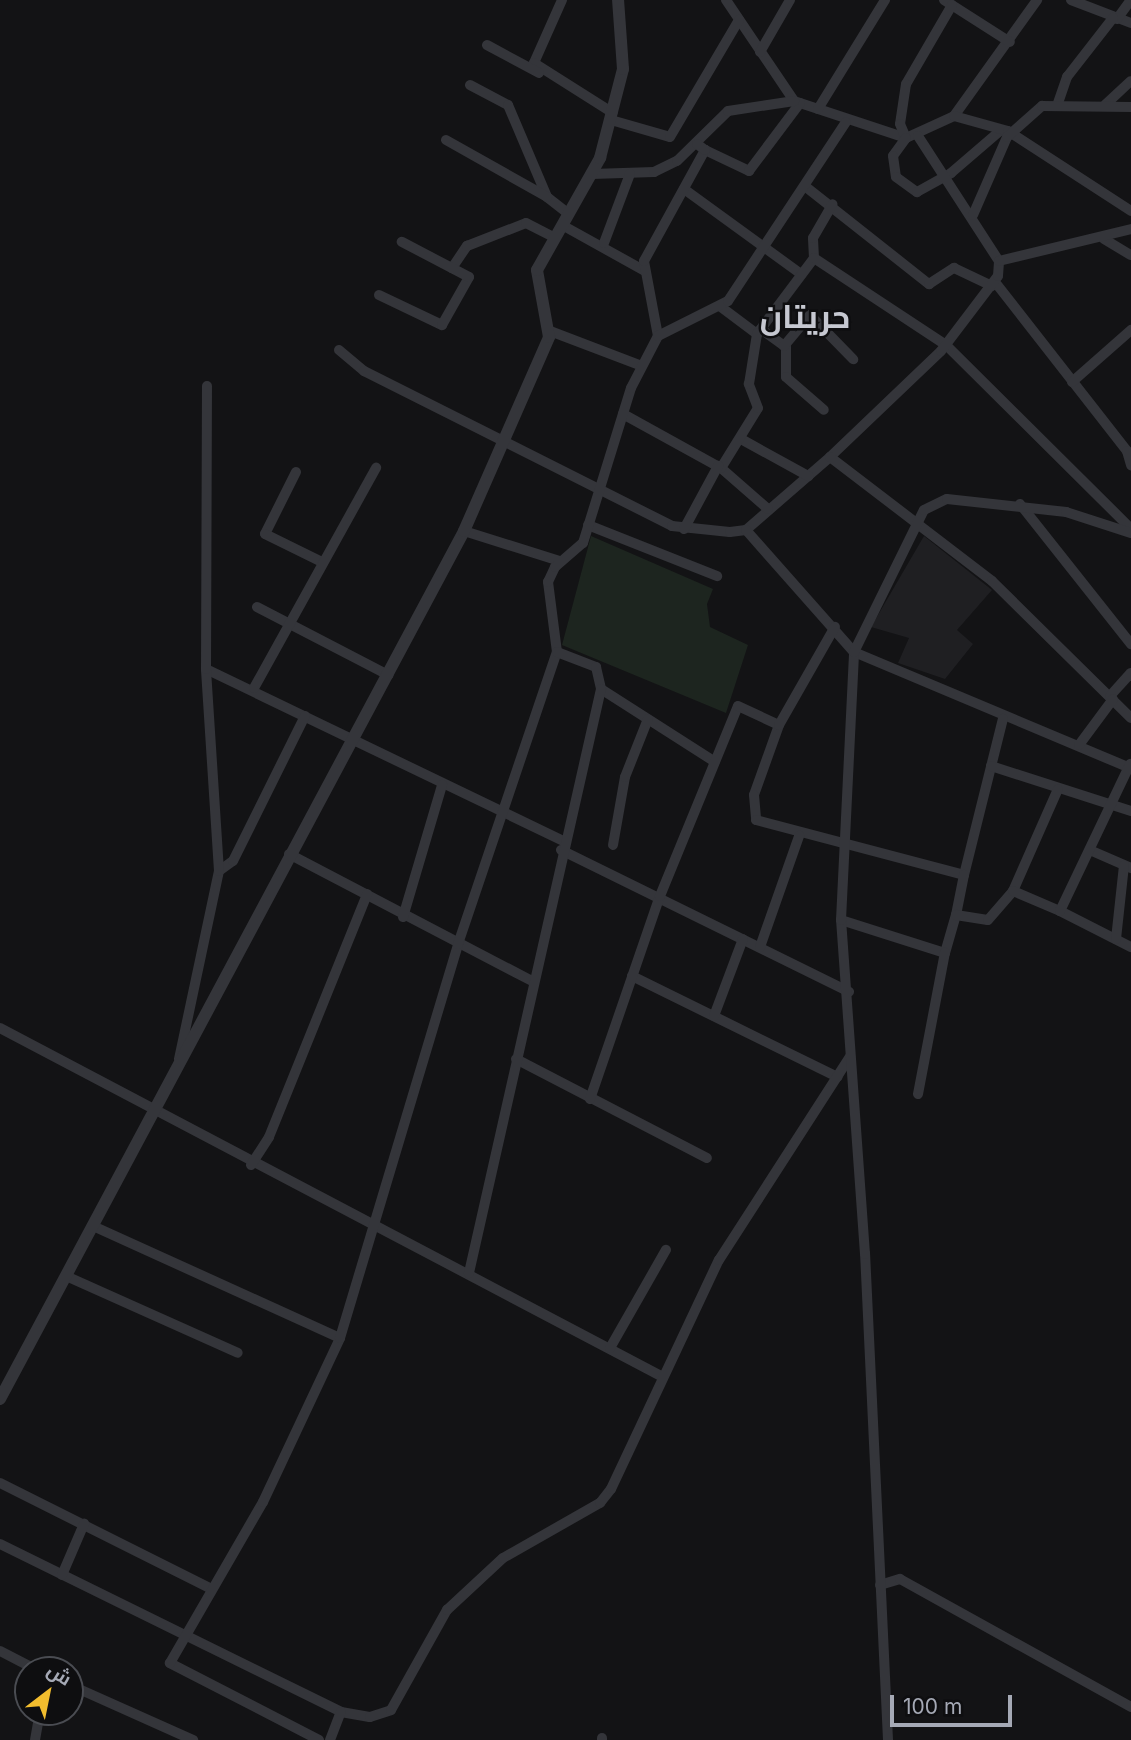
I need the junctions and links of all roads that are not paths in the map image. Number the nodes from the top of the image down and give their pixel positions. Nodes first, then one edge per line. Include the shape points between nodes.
1 (562, 0) edge
2 (618, 0) edge
3 (726, 0) edge
4 (790, 0) edge
5 (885, 0) edge
6 (1037, 0) edge
7 (1071, 0) edge
8 (1131, 0) edge
9 (949, 2) edge
10 (1115, 18) junction
11 (739, 20) junction
12 (1131, 23) edge
13 (1010, 42) junction
14 (487, 45) dead end
15 (760, 52) junction
16 (1131, 81) edge
17 (470, 85) dead end
18 (797, 102) junction
19 (1058, 103) junction
20 (1105, 105) junction
21 (1131, 107) edge
22 (818, 109) junction
23 (612, 116) junction
24 (954, 116) junction
25 (846, 122) junction
26 (1006, 132) junction
27 (918, 136) junction
28 (906, 138) junction
29 (446, 140) dead end
30 (701, 147) junction
31 (592, 174) junction
32 (630, 174) junction
33 (945, 176) junction
34 (806, 187) junction
35 (684, 189) junction
36 (547, 197) junction
37 (833, 204) junction
38 (1131, 211) edge
39 (973, 215) junction
40 (566, 220) junction
41 (1131, 229) edge
42 (553, 237) junction
43 (1104, 239) junction
44 (402, 242) dead end
45 (604, 243) junction
46 (766, 251) junction
47 (1131, 255) edge
48 (814, 258) junction
49 (999, 261) junction
50 (452, 268) junction
51 (645, 271) junction
52 (801, 274) junction
53 (993, 284) junction
54 (379, 295) dead end
55 (721, 307) junction
56 (1131, 330) edge
57 (550, 331) junction
58 (759, 331) junction
59 (658, 336) junction
60 (946, 345) junction
61 (784, 346) junction
62 (339, 350) dead end
63 (853, 359) dead end
64 (642, 366) junction
65 (1072, 382) junction
66 (207, 386) dead end
67 (824, 410) dead end
68 (623, 414) junction
69 (741, 439) junction
70 (500, 442) junction
71 (1129, 449) edge
72 (830, 457) junction
73 (1131, 465) edge
74 (719, 467) junction
75 (376, 468) dead end
76 (296, 472) dead end
77 (808, 476) junction
78 (598, 491) junction
79 (1020, 504) junction
80 (768, 509) junction
81 (919, 523) junction
82 (588, 525) junction
83 (684, 529) junction
84 (746, 530) junction
85 (464, 531) junction
86 (1131, 531) edge
87 (560, 561) junction
88 (322, 562) junction
89 (717, 576) dead end
90 (257, 607) dead end
91 (290, 624) junction
92 (835, 626) junction
93 (1131, 644) edge
94 (557, 652) junction
95 (854, 652) junction
96 (206, 669) junction
97 (1131, 673) edge
98 (388, 676) junction
99 (254, 688) junction
100 (601, 689) junction
101 (1111, 698) junction
102 (305, 716) junction
103 (1131, 718) edge
104 (648, 719) junction
105 (1003, 719) junction
106 (779, 724) junction
107 (353, 739) junction
108 (1079, 744) junction
109 (715, 762) junction
110 (1129, 764) edge
111 (991, 766) junction
112 (442, 785) junction
113 (1058, 789) junction
114 (1114, 807) junction
115 (503, 808) junction
116 (1131, 811) edge
117 (799, 836) junction
118 (562, 845) junction
119 (613, 845) dead end
120 (843, 845) junction
121 (1092, 850) junction
122 (289, 854) junction
123 (1127, 867) edge
124 (219, 871) junction
125 (964, 874) junction
126 (1013, 891) junction
127 (367, 894) junction
128 (660, 897) junction
129 (1060, 911) junction
130 (956, 915) junction
131 (403, 917) junction
132 (841, 920) junction
133 (743, 939) junction
134 (1116, 939) junction
135 (458, 944) junction
136 (760, 947) junction
137 (1131, 947) edge
138 (945, 953) junction
139 (632, 976) junction
140 (532, 981) junction
141 (849, 992) junction
142 (714, 1016) junction
143 (0, 1028) edge
144 (850, 1057) junction
145 (516, 1059) junction
146 (179, 1060) junction
147 (837, 1077) junction
148 (918, 1094) dead end
149 (590, 1099) junction
150 (157, 1111) junction
151 (707, 1158) dead end
152 (251, 1165) junction
153 (93, 1226) junction
154 (377, 1226) junction
155 (666, 1250) dead end
156 (470, 1273) junction
157 (66, 1276) junction
158 (340, 1338) junction
159 (610, 1348) junction
160 (238, 1353) dead end
161 (661, 1376) junction
162 (0, 1399) edge
163 (0, 1483) edge
164 (84, 1524) junction
165 (0, 1544) edge
166 (62, 1575) junction
167 (880, 1585) junction
168 (210, 1588) junction
169 (184, 1636) junction
170 (84, 1691) edge
171 (1131, 1707) edge
172 (341, 1712) junction
173 (193, 1740) edge
174 (319, 1740) edge
175 (330, 1740) edge
176 (888, 1740) edge

1 - 23 street via 534,63
2 - 23 street via 623,69
3 - 11 street
4 - 15 street
5 - 22 street
6 - 13 street
7 - 10 street
8 - 10 street
9 - 13 street
9 - 28 street via 906,83 900,124
10 - 12 street
10 - 19 street via 1067,77
11 - 15 street
11 - 23 street via 670,137
13 - 24 street
14 - 23 street
15 - 18 street
16 - 20 street
17 - 36 street via 508,105
18 - 22 street
18 - 30 street via 729,111
18 - 30 street via 750,171
19 - 20 street
19 - 26 street via 1042,106
20 - 21 street
22 - 25 street
23 - 31 street
24 - 26 street
24 - 27 street
25 - 28 street
25 - 34 street
26 - 33 street
26 - 38 street
26 - 39 street
27 - 28 street
27 - 33 street
28 - 33 street via 893,156 896,177 917,192
29 - 36 street
30 - 32 street via 654,172
30 - 35 street
31 - 32 street
31 - 40 street
32 - 45 street
33 - 39 street
34 - 37 street
34 - 46 street
35 - 46 street via 746,229
35 - 51 street via 644,261
36 - 40 street
37 - 48 street via 813,238
37 - 53 street via 929,284 954,268
39 - 49 street
40 - 42 street
40 - 45 street
41 - 43 street
42 - 50 street via 526,223 467,246
42 - 57 street via 537,278
43 - 47 street
43 - 49 street
44 - 50 street
45 - 51 street
46 - 52 street
46 - 55 street
48 - 52 street
48 - 60 street
49 - 53 street
50 - 54 street via 469,278 442,326
51 - 59 street
52 - 58 street
53 - 60 street
53 - 65 street
55 - 58 street
55 - 59 street
56 - 65 street
57 - 64 street
57 - 70 street
58 - 61 street
58 - 69 street via 749,384 759,401
59 - 64 street
60 - 72 street
60 - 86 street
61 - 63 street via 810,315
61 - 67 street via 786,377
62 - 70 street via 364,371
64 - 68 street
65 - 71 street
66 - 96 street
68 - 74 street
68 - 78 street
69 - 74 street
69 - 77 street
70 - 78 street
70 - 85 street
71 - 73 street
72 - 77 street
72 - 81 street
74 - 80 street
74 - 83 street
75 - 88 street
76 - 88 street via 265,534
77 - 80 street
78 - 82 street
78 - 83 street
79 - 81 street via 947,499 924,510
79 - 86 street
79 - 93 street
80 - 84 street
81 - 95 street
81 - 101 street via 992,581
82 - 87 street via 583,543
82 - 89 street
83 - 84 street
84 - 92 street
85 - 87 street
85 - 98 street
87 - 94 street via 548,582
88 - 91 street
90 - 91 street
91 - 98 street
91 - 99 street
92 - 95 street
92 - 106 street
94 - 100 street via 596,667
94 - 115 street
95 - 105 street
95 - 120 street
96 - 99 street
96 - 124 street
97 - 101 street
98 - 107 street
99 - 102 street
100 - 104 street
100 - 118 street
101 - 103 street
101 - 108 street
102 - 107 street
102 - 124 street via 233,861
104 - 109 street
104 - 119 street via 625,777
105 - 108 street
105 - 111 street
106 - 109 street via 738,706
106 - 117 street via 751,810 756,820
107 - 112 street
107 - 122 street
108 - 110 street
109 - 128 street
110 - 114 street
111 - 113 street
111 - 125 street
112 - 115 street
112 - 131 street
113 - 114 street
113 - 126 street
114 - 116 street
114 - 121 street
115 - 118 street
115 - 135 street
117 - 120 street
117 - 136 street
118 - 128 street
118 - 140 street
120 - 125 street
120 - 132 street
121 - 123 street
121 - 129 street
122 - 127 street
122 - 146 street
123 - 134 street
124 - 146 street
125 - 130 street
126 - 129 street
126 - 130 street via 988,920
127 - 131 street
127 - 152 street via 269,1137
128 - 133 street
128 - 139 street
129 - 134 street
130 - 138 street
131 - 135 street
132 - 138 street
132 - 141 street
133 - 136 street
133 - 142 street
134 - 137 street
135 - 140 street
135 - 154 street
136 - 141 street
138 - 148 street
139 - 142 street
139 - 149 street
140 - 145 street
141 - 144 street
142 - 147 street
143 - 150 street
144 - 147 street
144 - 167 street
145 - 149 street
145 - 156 street
146 - 150 street
147 - 161 street via 719,1260
149 - 151 street
150 - 152 street
150 - 153 street
152 - 154 street
153 - 157 street
153 - 158 street
154 - 156 street
154 - 158 street
155 - 159 street
156 - 159 street
157 - 160 street
157 - 162 street
158 - 168 street via 263,1502
159 - 161 street
161 - 172 street via 600,1503 503,1558 447,1609 391,1710 370,1717
163 - 164 street
164 - 166 street
164 - 168 street
165 - 166 street
166 - 169 street
167 - 171 street via 900,1579
167 - 176 street
168 - 169 street
169 - 172 street
169 - 174 street via 170,1663
170 - 173 street
172 - 175 street

